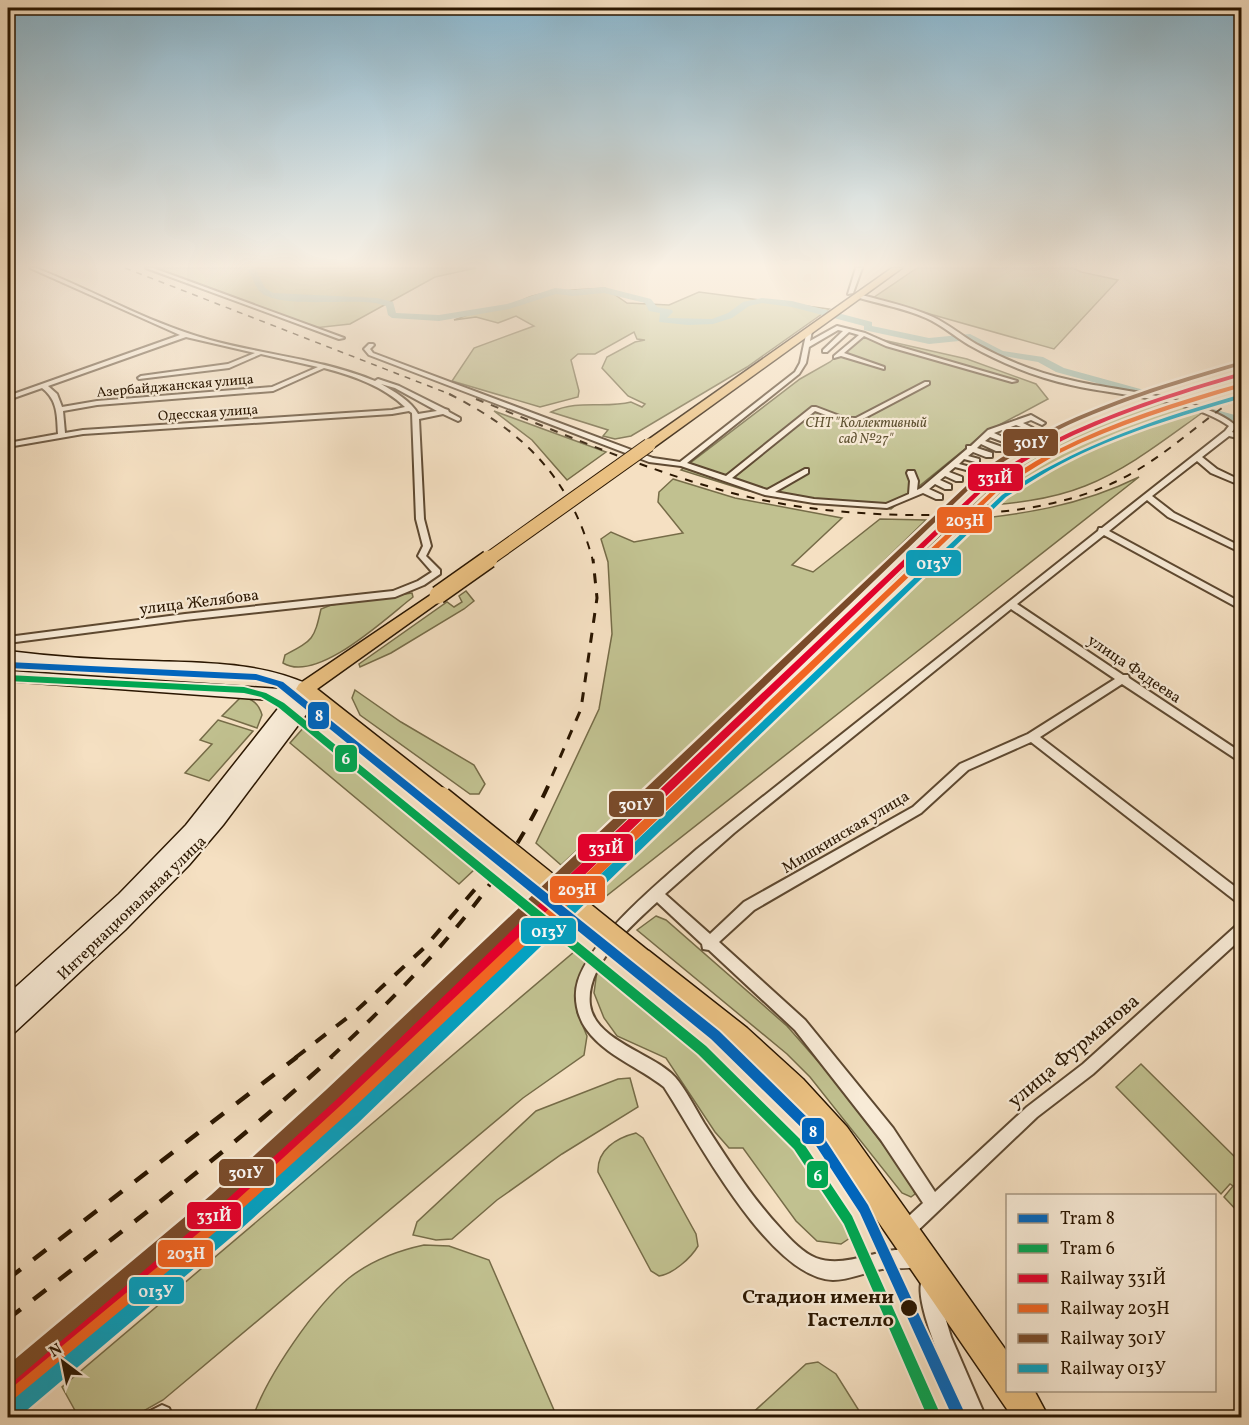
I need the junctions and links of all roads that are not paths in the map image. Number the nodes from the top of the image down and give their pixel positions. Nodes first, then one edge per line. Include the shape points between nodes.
1 (331, 334) edge
2 (804, 334) edge
3 (808, 334) edge
4 (825, 334) edge
5 (843, 334) edge
6 (863, 334) edge
7 (864, 334) edge
8 (956, 334) edge
9 (186, 335) joint
10 (341, 338) dead end
11 (371, 345) dead end
12 (805, 347) junction
13 (825, 351) dead end
14 (258, 354) junction
15 (322, 367) junction
16 (882, 368) dead end
17 (346, 371) junction
18 (141, 378) dead end
19 (1014, 381) dead end
20 (927, 383) dead end
21 (44, 386) junction
22 (8, 398) edge
23 (411, 408) junction
24 (62, 409) junction
25 (446, 411) junction
26 (416, 417) junction
27 (458, 418) dead end
28 (1016, 422) junction
29 (1042, 423) dead end
30 (1002, 428) junction
31 (1031, 429) dead end
32 (1228, 433) junction
33 (62, 434) junction
34 (989, 434) junction
35 (1019, 435) dead end
36 (1242, 437) edge
37 (980, 441) junction
38 (1009, 442) dead end
39 (8, 445) edge
40 (970, 448) junction
41 (999, 449) dead end
42 (989, 455) dead end
43 (962, 456) junction
44 (1197, 457) junction
45 (976, 461) dead end
46 (682, 464) junction
47 (955, 465) junction
48 (971, 470) dead end
49 (805, 471) dead end
50 (911, 473) dead end
51 (945, 473) junction
52 (727, 479) junction
53 (959, 479) dead end
54 (935, 481) junction
55 (1242, 484) edge
56 (948, 487) dead end
57 (924, 490) junction
58 (768, 493) junction
59 (914, 493) junction
60 (1147, 496) junction
61 (939, 497) dead end
62 (1102, 530) junction
63 (1242, 551) edge
64 (1010, 604) junction
65 (1242, 607) edge
66 (8, 640) edge
67 (8, 656) edge
68 (8, 676) edge
69 (1124, 678) junction
70 (305, 694) junction
71 (1032, 737) junction
72 (1242, 759) edge
73 (657, 894) junction
74 (1242, 900) edge
75 (1242, 929) edge
76 (708, 944) junction
77 (8, 1007) edge
78 (8, 1025) edge
79 (933, 1204) junction
80 (904, 1232) junction
81 (923, 1258) junction
82 (1006, 1378) edge
83 (1015, 1392) edge
84 (977, 1418) edge
85 (1033, 1418) edge

1 - 10 street
2 - 70 main road, bridge via 345,661
3 - 12 street
4 - 12 street
5 - 13 street
6 - 16 street via 838,355
7 - 19 street
8 - 32 street via 1032,371 1140,394 1228,420 1233,426
9 - 14 street
9 - 21 street
11 - 46 street via 367,349 371,354 652,460
12 - 46 street via 797,373
14 - 15 street
14 - 18 street via 229,366
15 - 17 street
15 - 24 street, Азербайджанская улица via 273,389
17 - 23 street via 383,388
17 - 25 street via 397,387
20 - 52 street via 857,420 844,420 814,408
21 - 22 street
21 - 24 street via 53,392
23 - 26 street
23 - 33 street, Одесская улица
24 - 33 street
25 - 26 street
25 - 27 street
26 - 66 street, улица Желябова via 420,519 427,546 422,556 437,572 421,583 395,594
28 - 29 street via 1031,417
28 - 30 street
28 - 31 street
30 - 34 street
30 - 35 street
32 - 36 street
32 - 44 street
33 - 39 street, Одесская улица
34 - 37 street
34 - 38 street
37 - 40 street
37 - 41 street
40 - 42 street
40 - 43 street
43 - 45 street
43 - 47 street
44 - 55 street via 1214,471
44 - 60 street
46 - 52 street
47 - 48 street
47 - 51 street
49 - 58 street
50 - 59 street
51 - 53 street
51 - 54 street
52 - 58 street
54 - 56 street
54 - 57 street
57 - 59 street
57 - 61 street
58 - 59 street via 887,506
60 - 62 street
60 - 63 street via 1171,515
62 - 64 street
62 - 65 street
64 - 69 street, улица Фадеева
64 - 73 street
67 - 70 main road via 259,672 292,682
68 - 70 main road
69 - 71 street, Мишкинская улица
69 - 72 street, улица Фадеева
70 - 77 main road, Интернациональная улица via 192,830 124,900
70 - 78 main road, Интернациональная улица via 235,800 183,860
70 - 80 main road, bridge via 441,798 770,1064 837,1137
71 - 74 street
71 - 76 street, Мишкинская улица via 964,767 916,810 749,906
73 - 76 street
73 - 81 street via 622,928 587,978 584,1006 597,1032 620,1052 648,1065 669,1082 760,1221 808,1266 831,1271 887,1260
75 - 79 street, улица Фурманова
76 - 79 street via 800,1025 887,1134
79 - 80 street, улица Фурманова
80 - 81 main road
81 - 82 main road
81 - 84 street via 934,1318
83 - 85 main road

